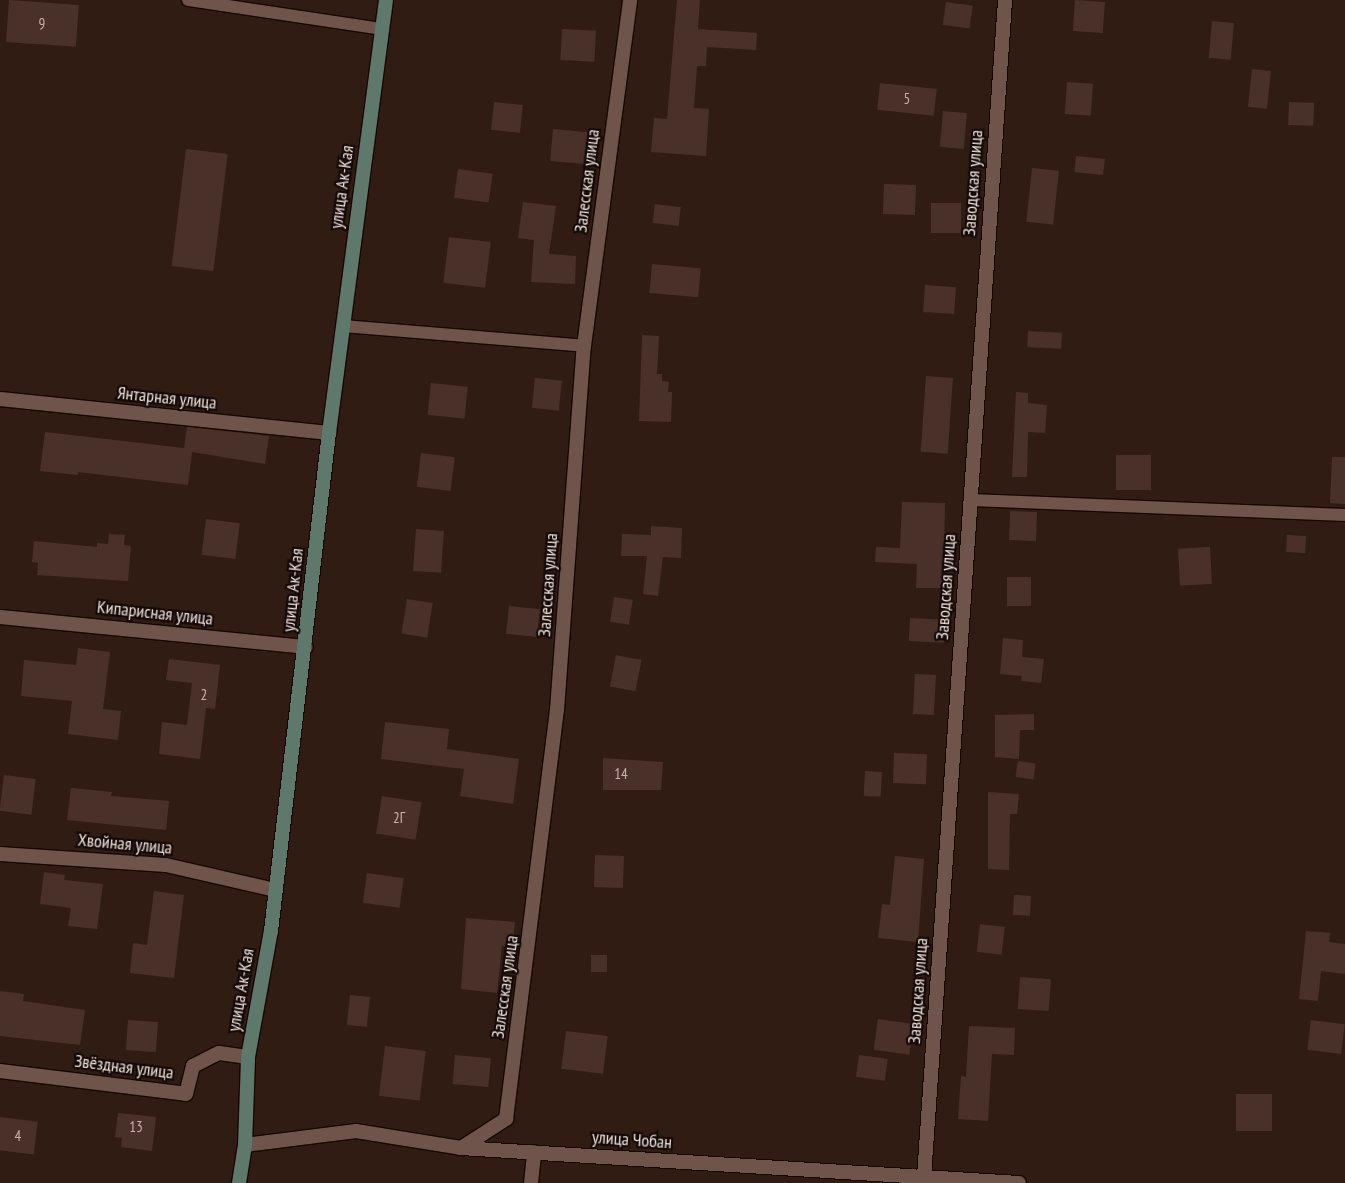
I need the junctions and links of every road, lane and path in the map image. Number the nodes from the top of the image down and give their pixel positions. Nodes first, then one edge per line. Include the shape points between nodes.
1 (188, 0) edge
2 (386, 0) edge
3 (630, 0) edge
4 (1005, 0) edge
5 (382, 29) junction
6 (343, 326) junction
7 (584, 346) junction
8 (0, 399) edge
9 (329, 433) junction
10 (970, 500) junction
11 (1345, 516) edge
12 (0, 617) edge
13 (306, 647) junction
14 (0, 854) edge
15 (275, 890) junction
16 (248, 1057) junction
17 (0, 1071) edge
18 (245, 1145) junction
19 (461, 1148) junction
20 (534, 1152) junction
21 (924, 1177) junction
22 (948, 1181) edge
23 (239, 1183) edge
24 (531, 1183) edge
25 (1019, 1183) edge

1 - 5 lane
2 - 5 main road, улица Ак-Кая
3 - 7 street, Залесская улица
4 - 10 street, Заводская улица
5 - 6 main road, улица Ак-Кая
6 - 7 lane
6 - 9 main road, улица Ак-Кая
7 - 19 street, Залесская улица via 557,710 506,1120
8 - 9 street, Янтарная улица
9 - 13 main road, улица Ак-Кая
10 - 11 lane
10 - 21 street, Заводская улица
12 - 13 street, Кипарисная улица
13 - 15 main road, улица Ак-Кая
14 - 15 street, Хвойная улица via 166,865
15 - 16 main road, улица Ак-Кая
16 - 17 street, Звёздная улица via 219,1053 193,1066 186,1094
16 - 18 main road, улица Ак-Кая
18 - 19 street, улица Чобан via 356,1131
18 - 23 main road, улица Ак-Кая
19 - 20 street, улица Чобан
20 - 21 street, улица Чобан
20 - 24 street
21 - 22 street, улица Чобан
22 - 25 street, улица Чобан

